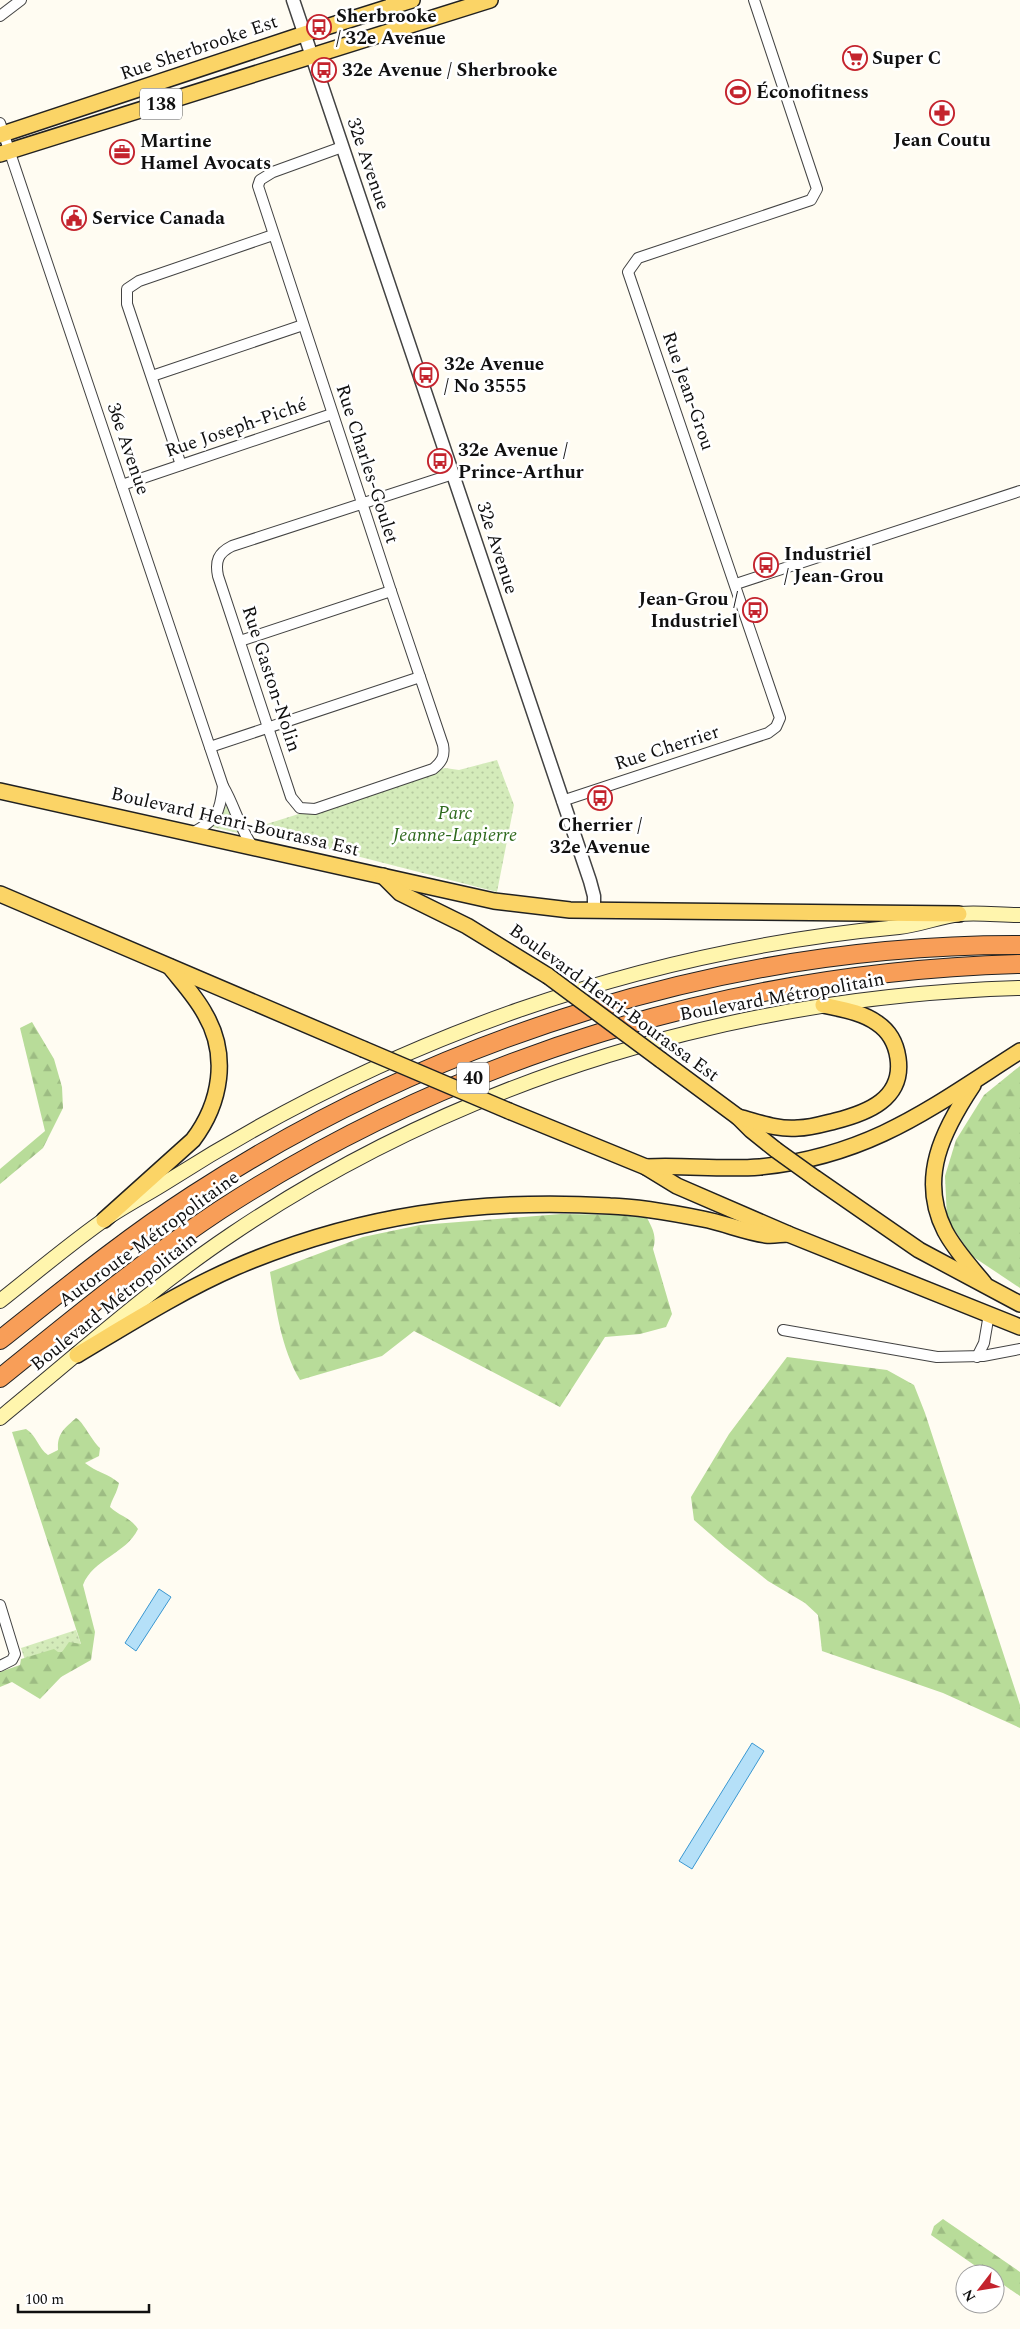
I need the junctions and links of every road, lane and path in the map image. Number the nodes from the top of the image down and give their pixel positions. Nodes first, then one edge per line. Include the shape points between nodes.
1 (22, 0) edge
2 (293, 0) edge
3 (412, 0) edge
4 (490, 0) edge
5 (754, 0) edge
6 (392, 3) edge
7 (0, 16) edge
8 (400, 28) junction
9 (304, 34) junction
10 (311, 56) junction
11 (1, 131) edge
12 (342, 147) junction
13 (5, 152) edge
14 (273, 235) junction
15 (303, 325) junction
16 (152, 376) junction
17 (332, 414) junction
18 (181, 466) junction
19 (453, 474) junction
20 (122, 485) junction
21 (1020, 491) edge
22 (362, 505) junction
23 (736, 584) junction
24 (391, 591) junction
25 (240, 642) junction
26 (420, 677) junction
27 (779, 723) joint
28 (269, 727) junction
29 (210, 747) junction
30 (223, 786) junction
31 (0, 790) edge
32 (562, 801) junction
33 (300, 808) joint
34 (192, 833) junction
35 (253, 847) junction
36 (383, 876) junction
37 (0, 894) edge
38 (594, 910) junction
39 (959, 914) junction
40 (1020, 915) edge
41 (1020, 945) edge
42 (1020, 964) edge
43 (169, 966) junction
44 (1020, 988) edge
45 (823, 1005) junction
46 (1020, 1051) edge
47 (976, 1080) junction
48 (738, 1118) junction
49 (646, 1167) junction
50 (104, 1220) junction
51 (788, 1234) junction
52 (987, 1286) junction
53 (0, 1301) edge
54 (1019, 1303) edge
55 (989, 1314) junction
56 (1020, 1327) edge
57 (783, 1330) dead end
58 (0, 1340) edge
59 (1020, 1349) edge
60 (77, 1355) junction
61 (977, 1356) junction
62 (0, 1378) edge
63 (0, 1418) edge
64 (0, 1604) edge
65 (0, 1666) edge

1 - 7 street
2 - 9 street, 32e Avenue
3 - 6 main road, Rue Sherbrooke Est / 138
4 - 8 main road, Rue Sherbrooke Est / 138
5 - 23 street, Rue Jean-Grou via 817,189 811,200 638,258 628,272
6 - 8 street
6 - 9 main road, Rue Sherbrooke Est / 138
8 - 10 main road, Rue Sherbrooke Est / 138
9 - 10 street, 32e Avenue
9 - 11 main road, Rue Sherbrooke Est / 138
10 - 12 street, 32e Avenue
10 - 13 main road, Rue Sherbrooke Est / 138
11 - 13 street, 36e Avenue
12 - 14 street, Rue Charles-Goulet via 260,180 259,193
12 - 19 street, 32e Avenue
13 - 20 street, 36e Avenue
14 - 15 street, Rue Charles-Goulet
14 - 16 street via 138,281 127,290 127,304
15 - 16 street
15 - 17 street, Rue Charles-Goulet
16 - 18 street
17 - 18 street, Rue Joseph-Piché
17 - 22 street, Rue Charles-Goulet
18 - 20 street, Rue Joseph-Piché
19 - 22 street
19 - 32 street, 32e Avenue
20 - 29 street, 36e Avenue
21 - 23 street
22 - 24 street, Rue Charles-Goulet
22 - 25 street, Rue Gaston-Nolin via 224,550 218,558 218,576
23 - 27 street, Rue Jean-Grou via 780,713
24 - 25 street
24 - 26 street, Rue Charles-Goulet
25 - 28 street, Rue Gaston-Nolin
26 - 28 street
26 - 33 street, Rue Charles-Goulet via 443,744 443,758 433,769 314,809
27 - 32 street, Rue Cherrier via 768,733
28 - 29 street
28 - 33 street, Rue Gaston-Nolin via 291,797
29 - 30 street, 36e Avenue
30 - 34 street, 36e Avenue via 217,816
30 - 35 street, 36e Avenue
31 - 34 main road, Boulevard Henri-Bourassa Est
32 - 38 street, 32e Avenue via 592,886
34 - 35 main road, Boulevard Henri-Bourassa Est
35 - 36 main road, Boulevard Henri-Bourassa Est
36 - 38 main road via 515,904
36 - 48 main road, Boulevard Henri-Bourassa Est, bridge via 400,892 467,926 548,976
37 - 43 main road
38 - 39 main road
39 - 40 main road
39 - 50 main road via 906,926 813,937 704,956 587,986 505,1013 417,1048 317,1094
41 - 58 highway, Autoroute Métropolitaine / 40 via 883,952 744,972 608,1005 488,1045 349,1106 232,1170 129,1239
42 - 62 highway, Autoroute Métropolitaine / 40 via 898,971 742,996 623,1025 488,1072 427,1097 342,1139 221,1210 144,1264
43 - 49 main road, bridge
43 - 50 main road via 210,1023 219,1056 218,1090 208,1117 193,1140
44 - 45 main road, Boulevard Métropolitain via 916,994
45 - 48 main road via 864,1015 887,1032 895,1046 898,1062 897,1077 887,1096 864,1113 807,1127 776,1128
45 - 60 main road, Boulevard Métropolitain via 728,1023 614,1052 524,1084 415,1130 320,1180 238,1230 153,1290
46 - 47 main road
47 - 49 main road via 903,1125 860,1144 821,1156 747,1168
47 - 52 main road via 951,1117 943,1136 936,1157 934,1185 946,1233
48 - 52 main road, Boulevard Henri-Bourassa Est, bridge via 776,1150 919,1250
49 - 51 main road via 677,1186
50 - 53 main road
51 - 55 main road
51 - 60 main road via 766,1235 669,1213 580,1204 483,1205 413,1214 320,1236 242,1265 176,1297
52 - 54 main road, Boulevard Henri-Bourassa Est
54 - 55 main road
55 - 56 main road
55 - 61 street via 984,1343
57 - 61 street via 928,1355
59 - 61 street
60 - 63 main road, Boulevard Métropolitain
64 - 65 street via 15,1651 14,1658

